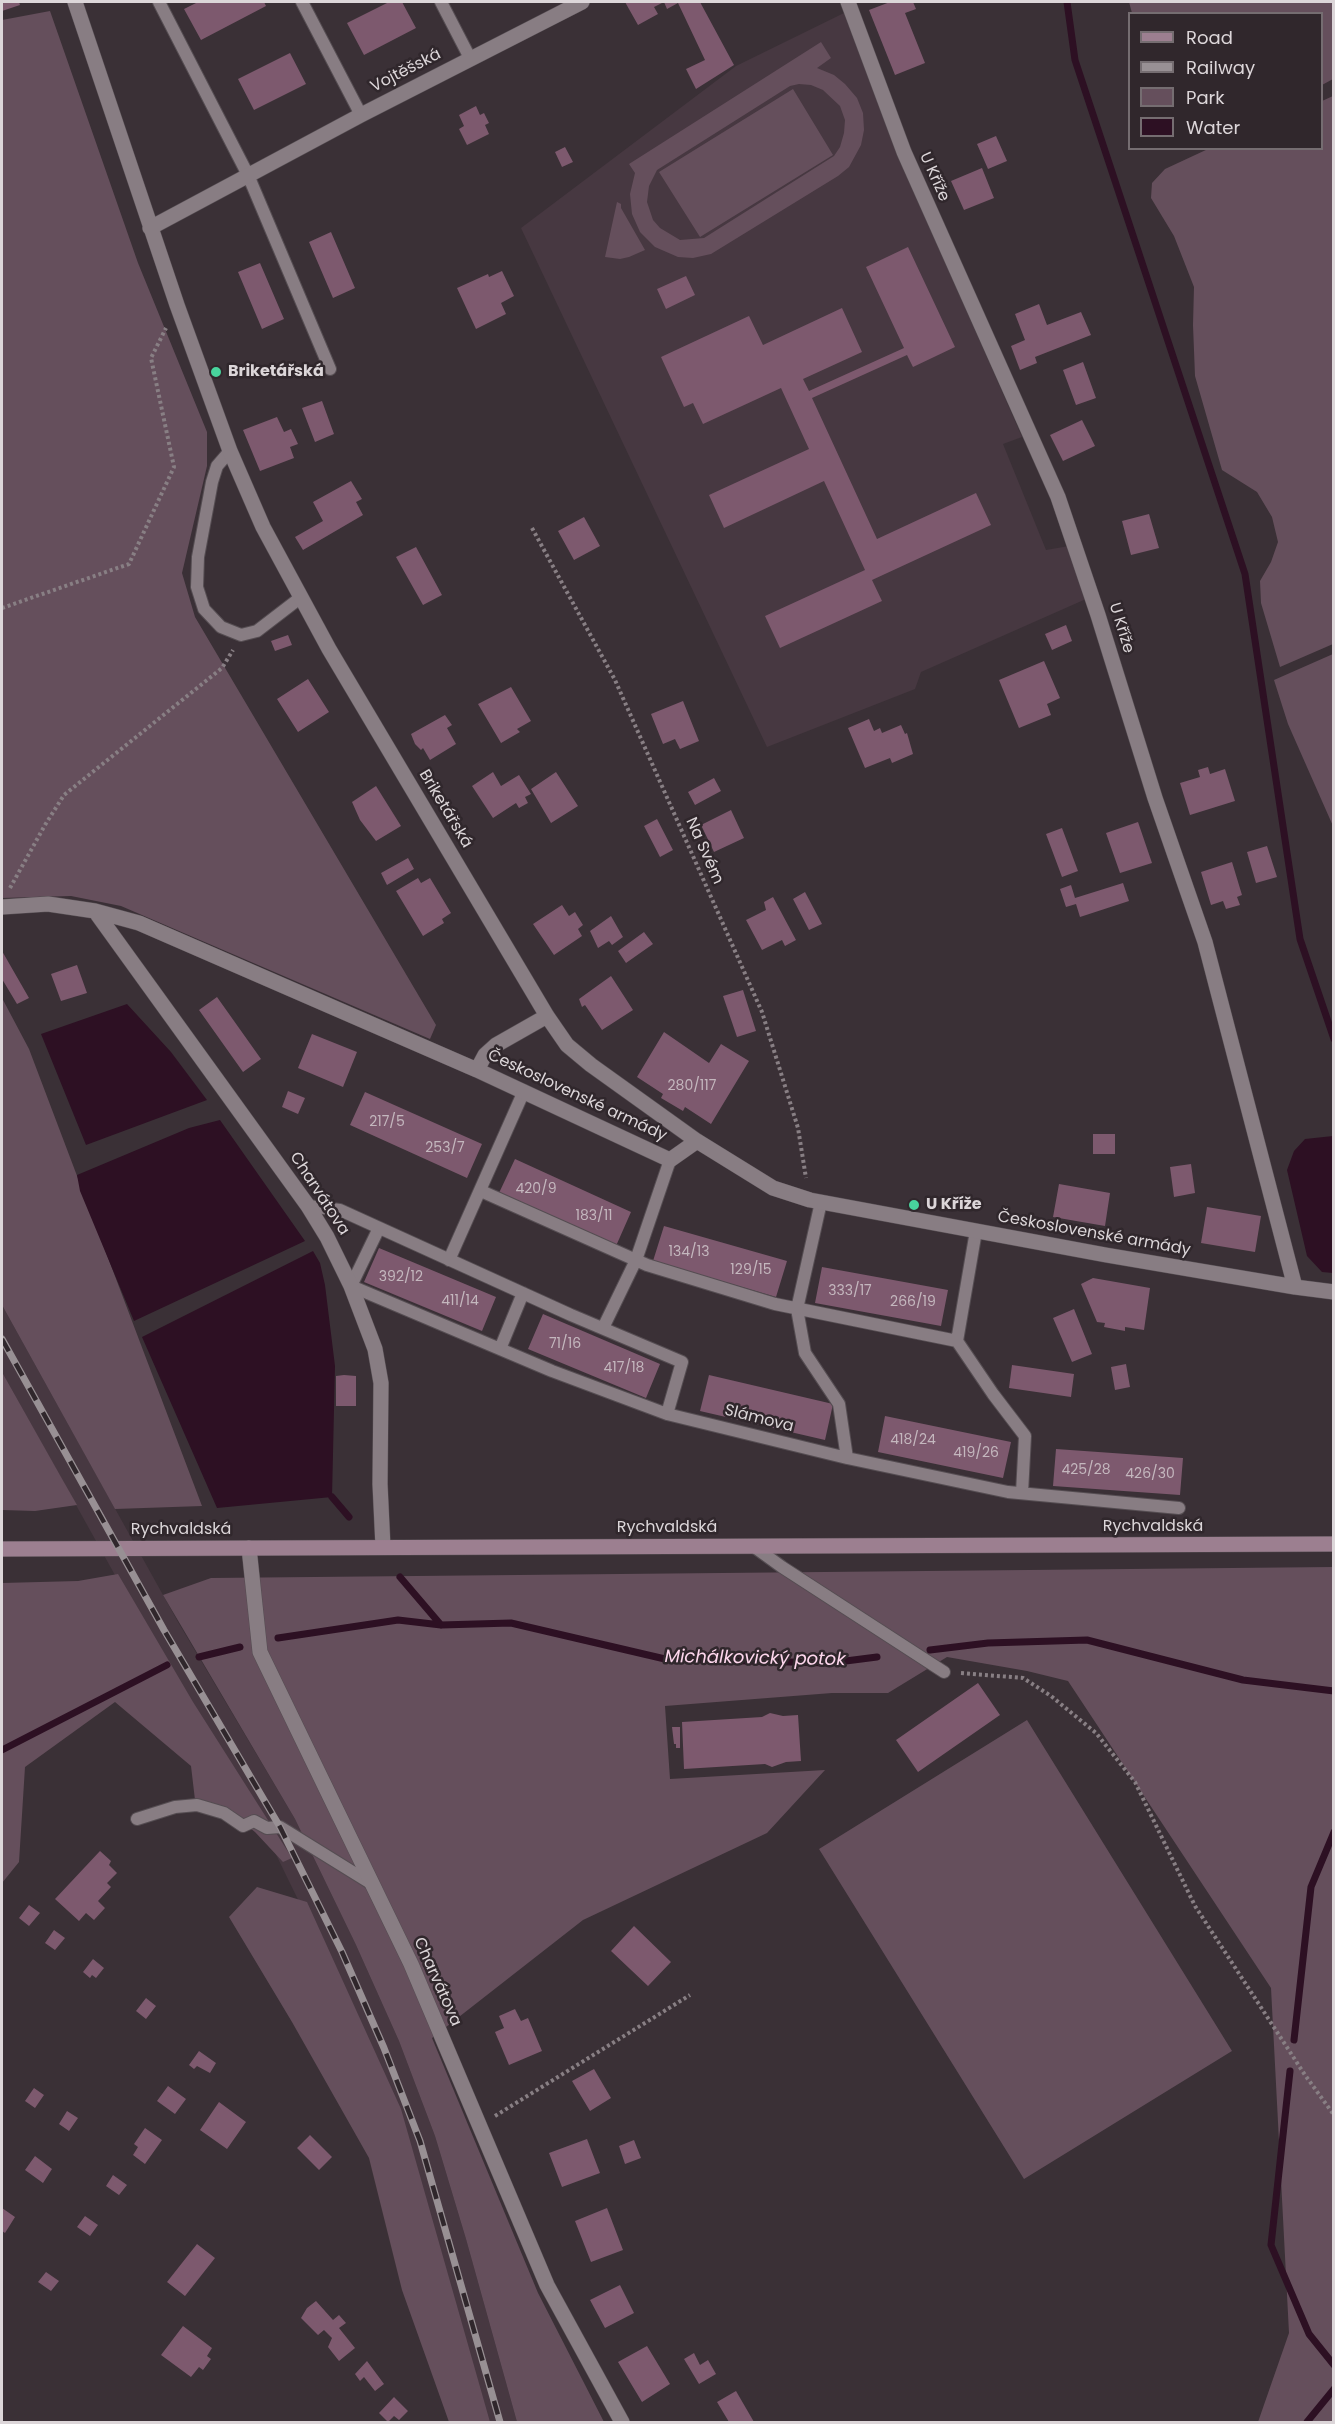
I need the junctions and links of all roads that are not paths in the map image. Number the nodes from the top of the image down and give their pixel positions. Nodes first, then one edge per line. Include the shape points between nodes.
1 (75, 2) edge
2 (159, 2) edge
3 (302, 2) edge
4 (441, 2) edge
5 (582, 2) edge
6 (848, 2) edge
7 (470, 58) junction
8 (361, 115) junction
9 (248, 175) junction
10 (150, 228) junction
11 (330, 369) dead end
12 (230, 451) junction
13 (300, 598) junction
14 (4, 901) edge
15 (95, 911) junction
16 (547, 1016) junction
17 (477, 1070) junction
18 (524, 1091) junction
19 (697, 1141) junction
20 (670, 1160) junction
21 (481, 1191) junction
22 (815, 1201) junction
23 (308, 1206) junction
24 (379, 1228) junction
25 (976, 1231) junction
26 (449, 1260) junction
27 (636, 1260) junction
28 (351, 1286) junction
29 (1294, 1287) junction
30 (1334, 1292) edge
31 (523, 1293) junction
32 (797, 1309) junction
33 (603, 1328) junction
34 (957, 1341) junction
35 (500, 1349) junction
36 (667, 1414) junction
37 (847, 1458) junction
38 (1022, 1493) junction
39 (1179, 1508) dead end
40 (1334, 1544) edge
41 (383, 1546) junction
42 (753, 1546) junction
43 (249, 1548) junction
44 (2, 1549) edge
45 (944, 1672) road end
46 (137, 1819) dead end
47 (372, 1884) junction
48 (622, 2422) edge

1 - 10 street, Briketářská
2 - 9 lane
3 - 8 lane
4 - 7 lane
5 - 7 street, Vojtěšská
6 - 29 street, U Kříže via 904,152 1062,508 1204,942
7 - 8 street, Vojtěšská
8 - 9 street, Vojtěšská
9 - 10 street, Vojtěšská
9 - 11 lane
10 - 12 street, Briketářská
12 - 13 street, Briketářská
12 - 13 lane via 217,466 212,482 198,556 197,586 204,609 221,627 241,635 257,631
13 - 16 street, Briketářská
14 - 15 street, Československé armády
15 - 17 street, Československé armády via 139,923
15 - 23 street, Charvátova
16 - 17 street via 496,1045
16 - 19 street, Briketářská via 567,1045
17 - 18 street, Československé armády
18 - 20 street, Československé armády
18 - 21 lane
19 - 20 street, Československé armády
19 - 22 street, Československé armády via 773,1188
20 - 27 lane
21 - 26 lane
21 - 27 lane
22 - 25 street, Československé armády
22 - 32 lane
23 - 24 lane via 340,1210
23 - 28 street, Charvátova
24 - 26 lane
24 - 28 lane
25 - 29 street, Československé armády
25 - 34 lane
26 - 31 lane
27 - 32 lane
27 - 33 lane
28 - 35 lane, Slámova
28 - 41 street, Charvátova via 375,1349 381,1383
29 - 30 street, Československé armády
31 - 33 lane
31 - 35 lane
32 - 34 lane
32 - 37 lane via 805,1353 839,1404
33 - 36 lane via 682,1362
34 - 38 lane via 1025,1436
35 - 36 lane, Slámova
36 - 37 lane, Slámova
37 - 38 lane, Slámova
38 - 39 lane, Slámova
40 - 42 street, Rychvaldská
41 - 42 street, Rychvaldská
41 - 43 street, Rychvaldská
42 - 45 lane
43 - 44 street, Rychvaldská
43 - 47 street, Charvátova via 260,1652
46 - 47 lane via 175,1807 197,1806 224,1813 243,1826 254,1821 267,1828 280,1827
47 - 48 street, Charvátova via 411,1964 547,2285

